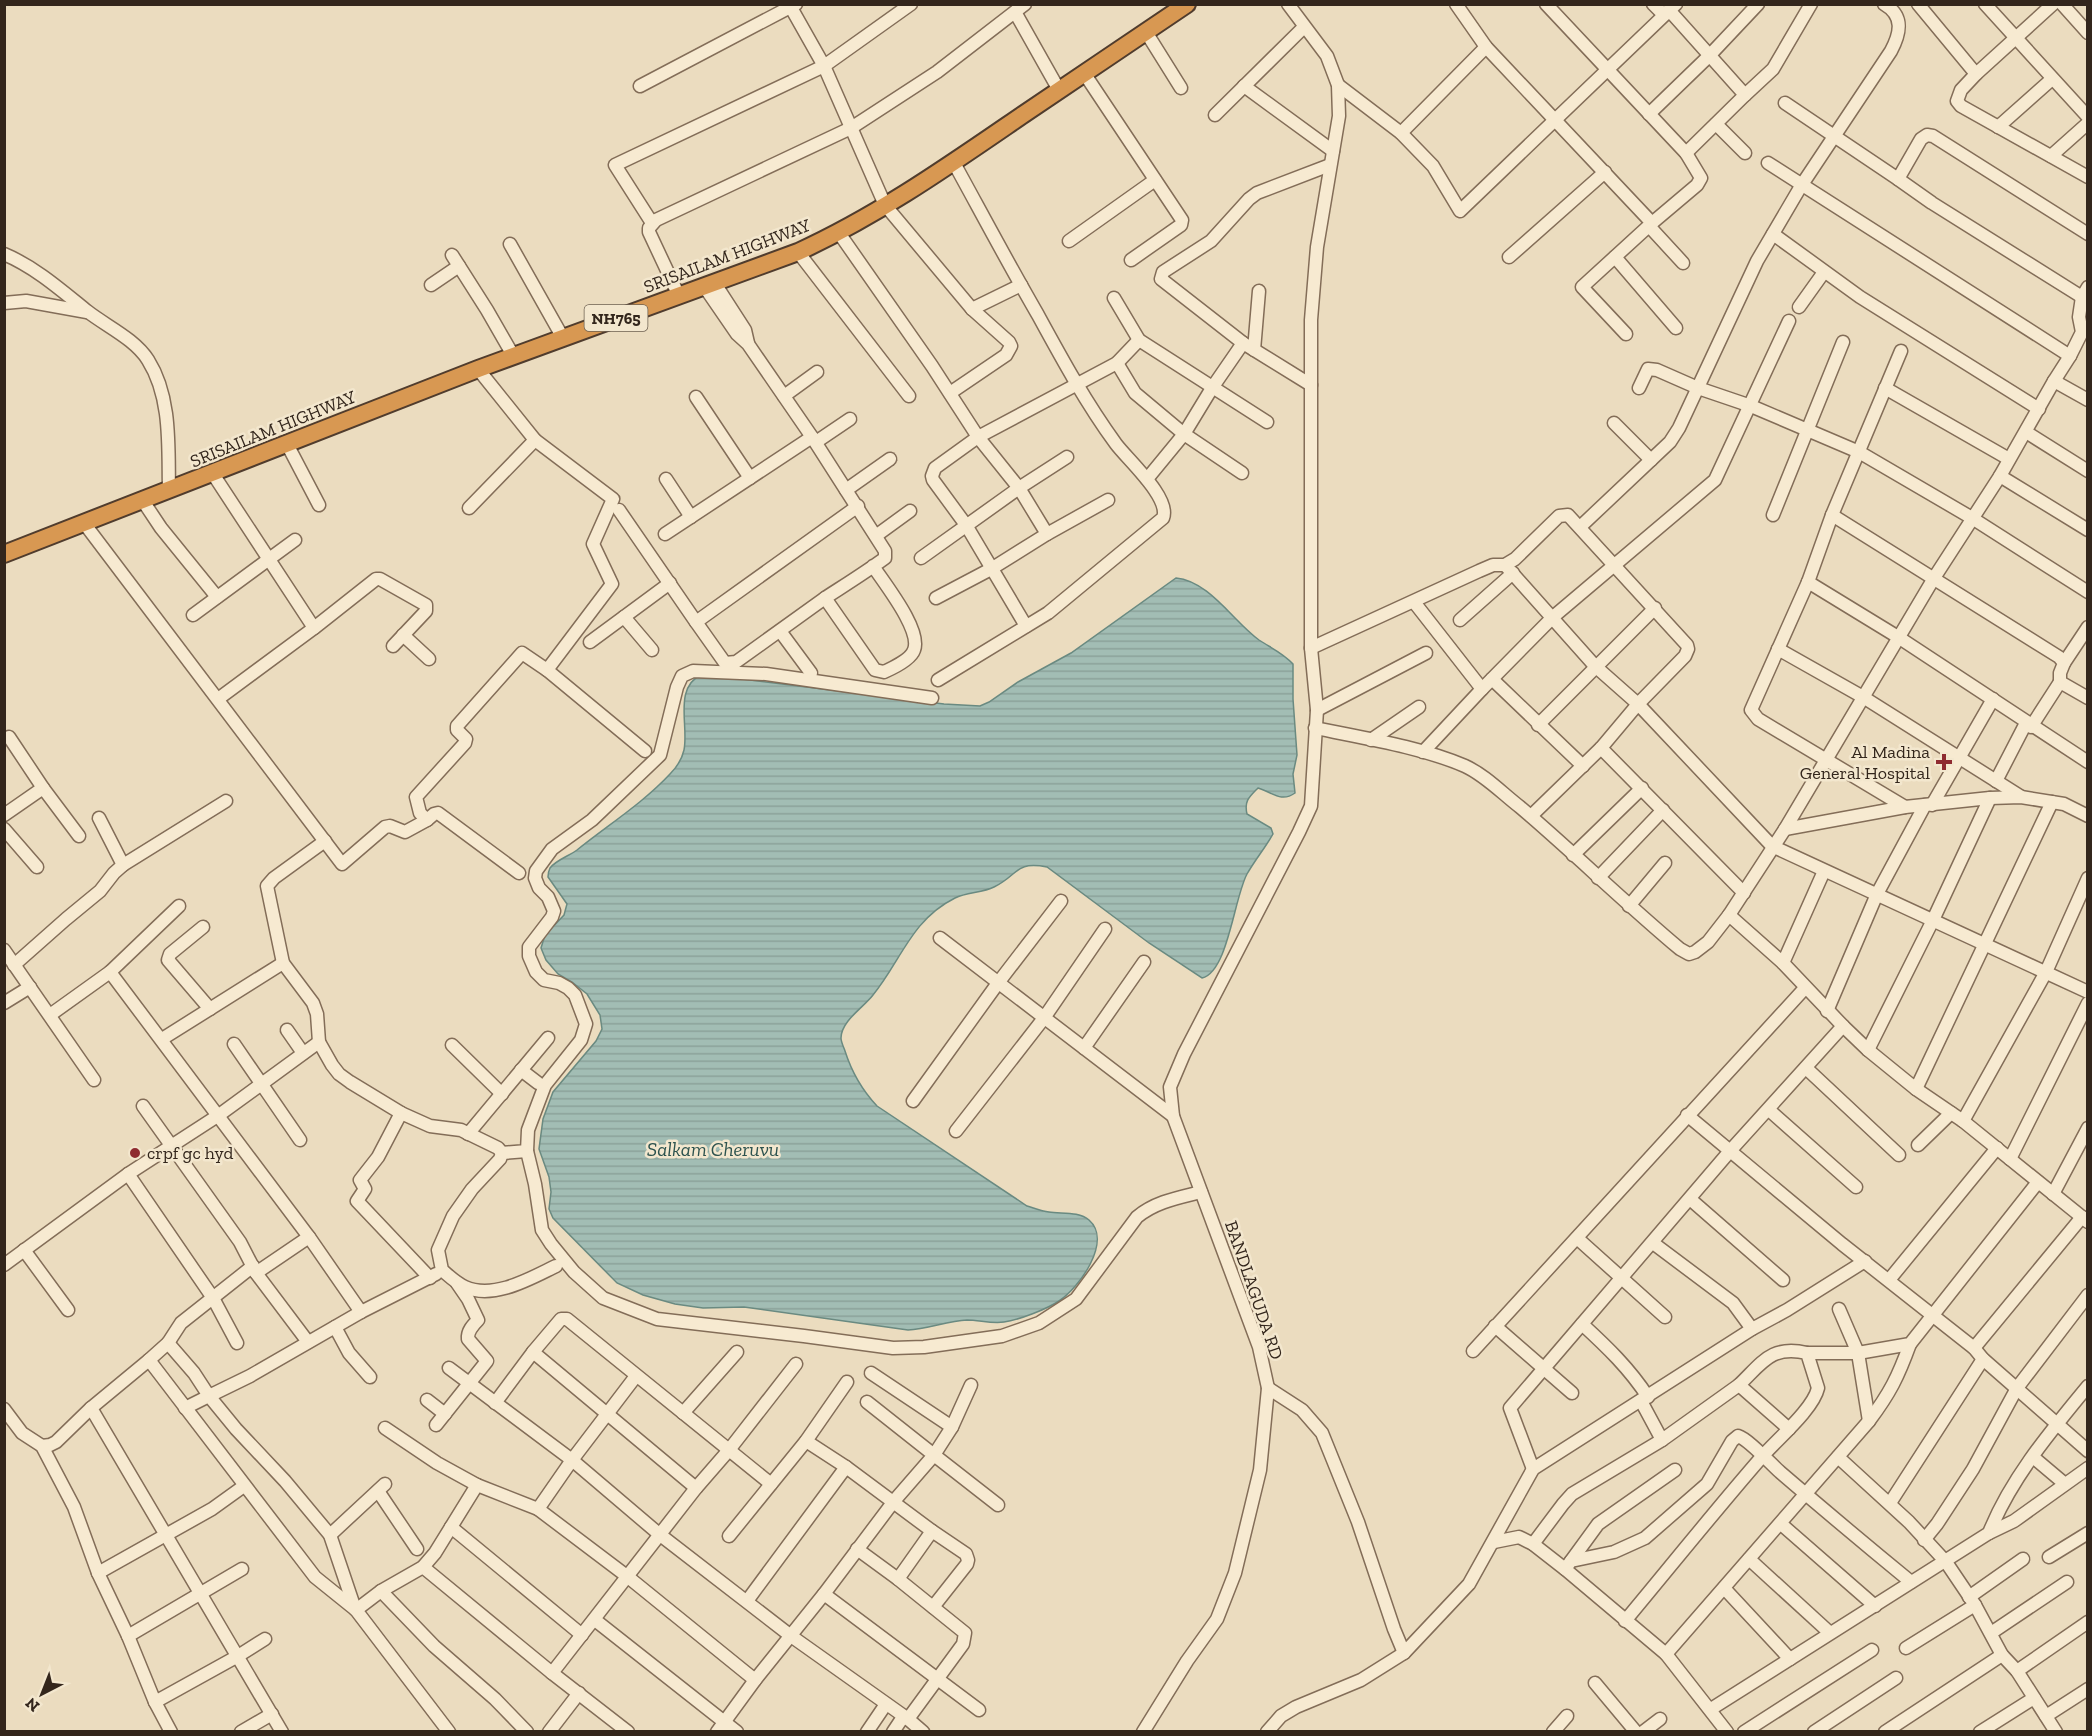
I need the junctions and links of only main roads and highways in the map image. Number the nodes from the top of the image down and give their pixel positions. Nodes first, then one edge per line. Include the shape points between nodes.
1 (1188, 4) edge
2 (4, 554) edge

1 - 2 highway, SRISAILAM HIGHWAY / NH765 via 954,163 839,233 798,252 478,369

